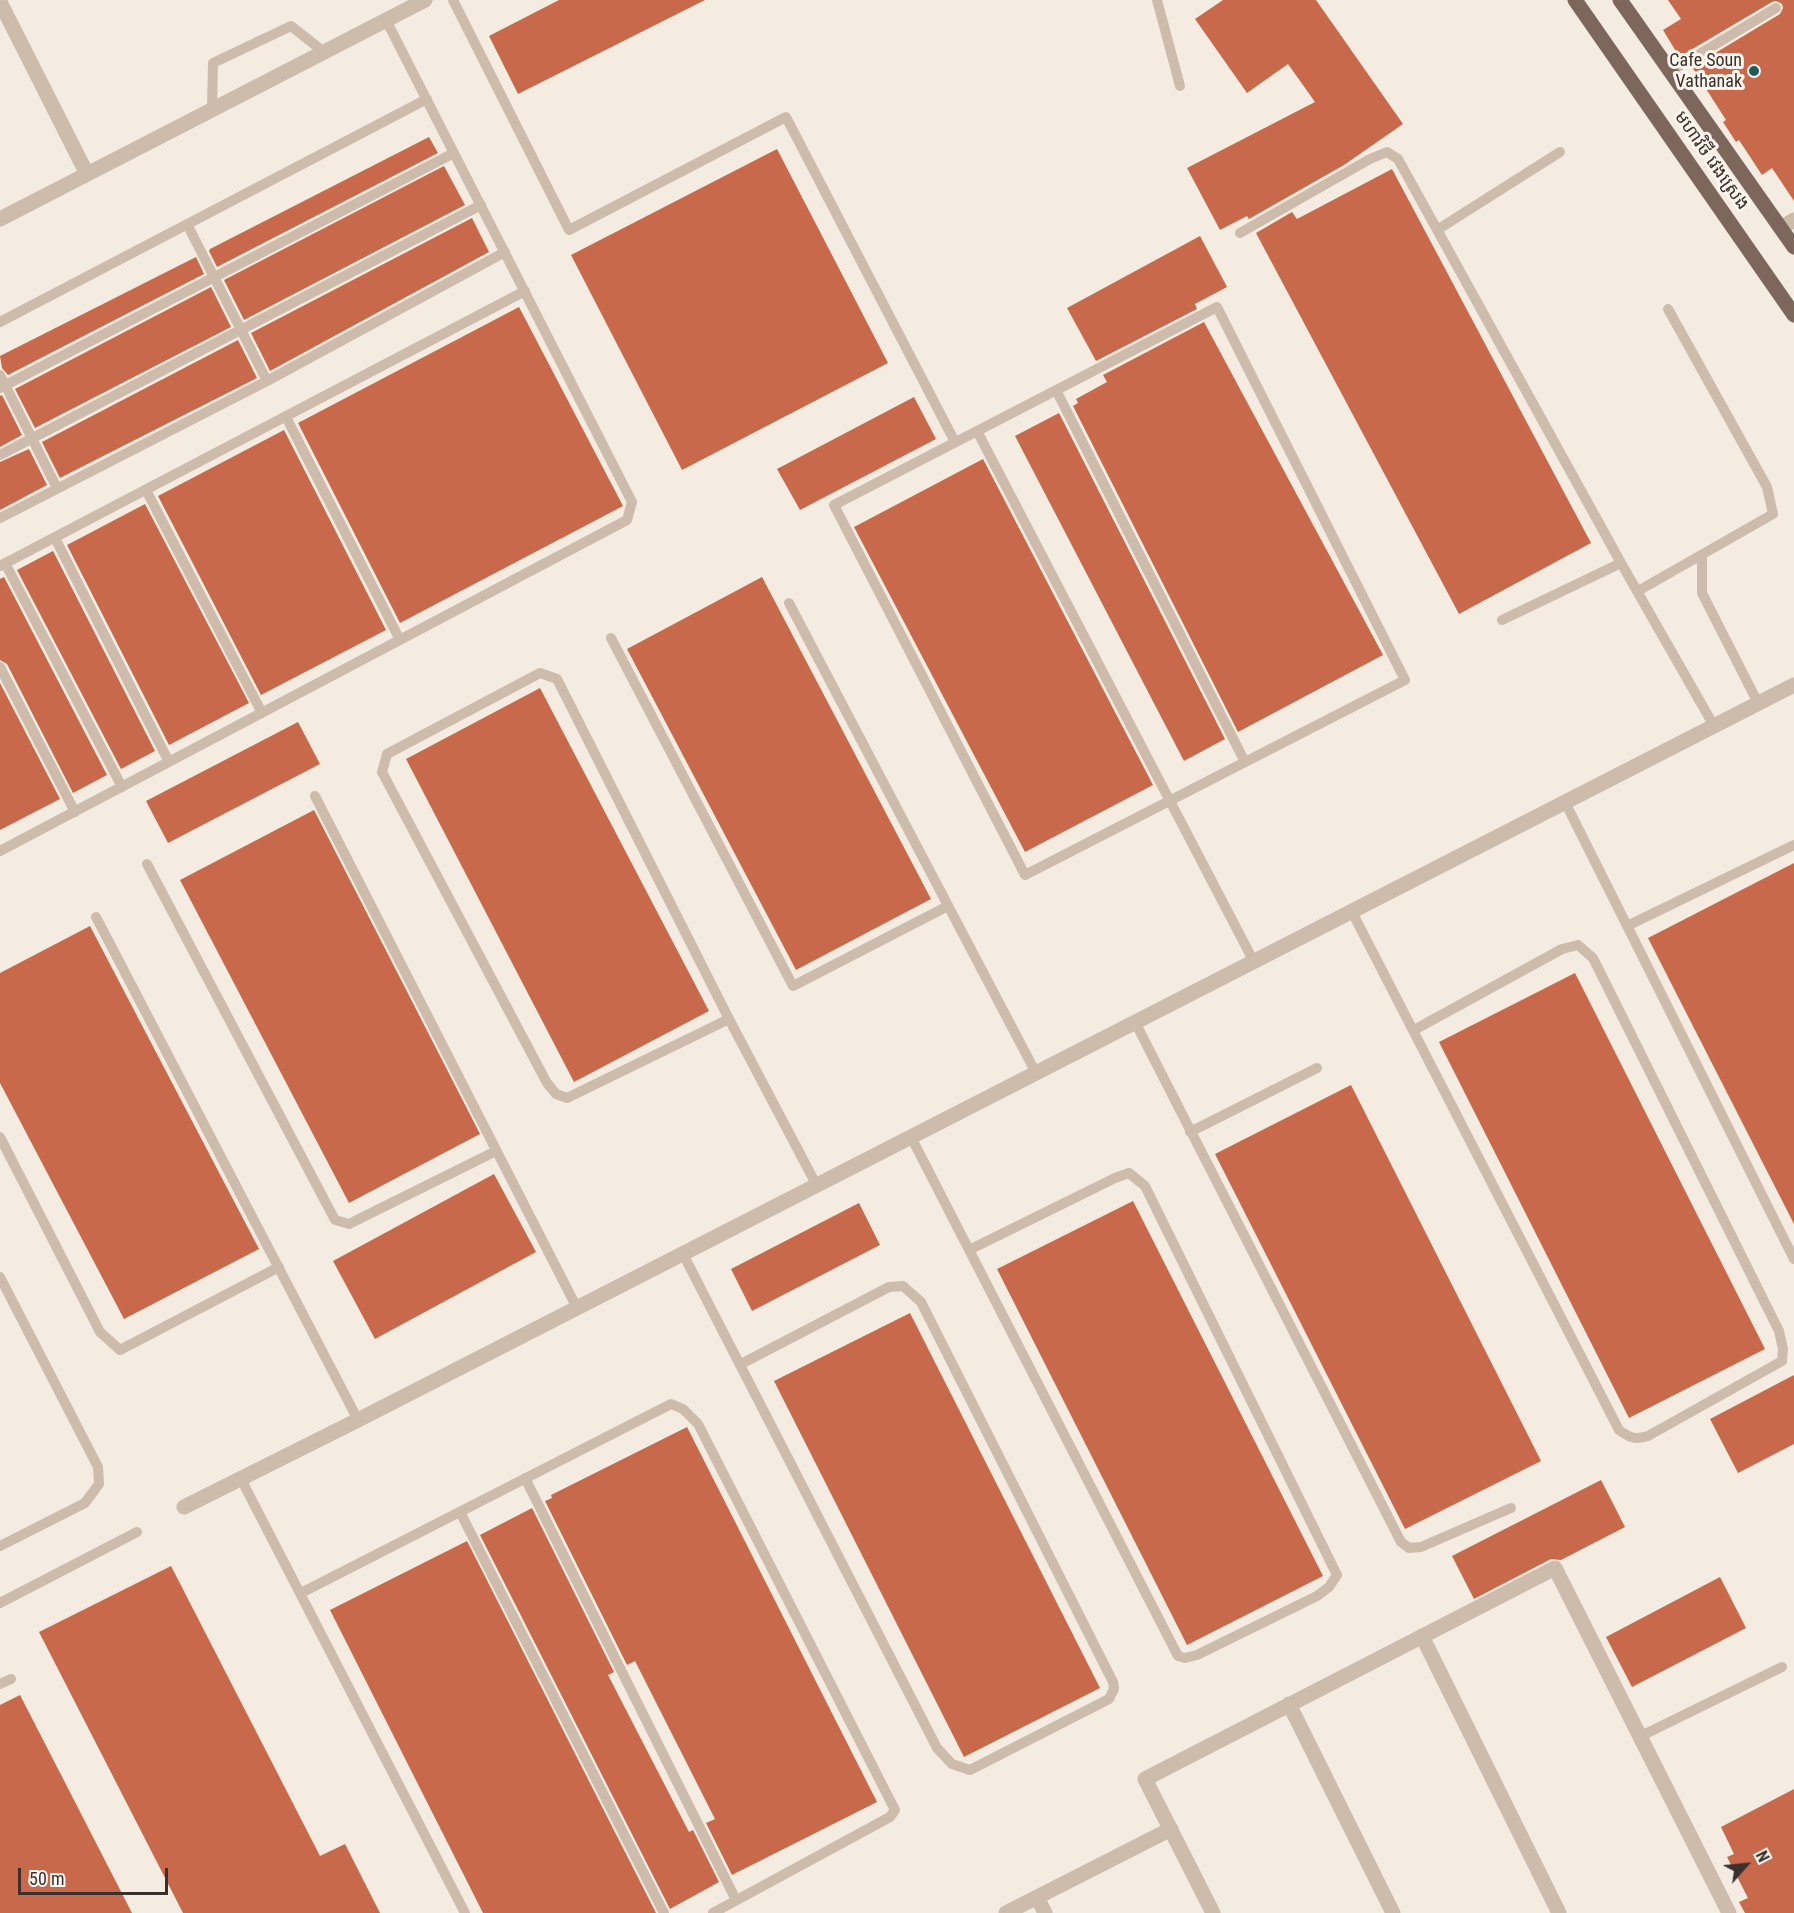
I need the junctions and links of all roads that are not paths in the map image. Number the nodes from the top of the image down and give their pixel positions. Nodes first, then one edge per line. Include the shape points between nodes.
1 (425, 0) edge
2 (453, 0) edge
3 (1157, 0) edge
4 (1575, 0) edge
5 (1620, 0) edge
6 (0, 2) edge
7 (1776, 8) dead end
8 (386, 20) junction
9 (324, 52) junction
10 (1671, 71) junction
11 (1180, 86) dead end
12 (427, 99) junction
13 (212, 109) junction
14 (1560, 152) dead end
15 (454, 153) junction
16 (87, 174) junction
17 (481, 205) junction
18 (0, 219) edge
19 (187, 224) junction
20 (1788, 224) edge
21 (1437, 230) junction
22 (1240, 233) dead end
23 (1794, 247) edge
24 (505, 252) junction
25 (214, 277) junction
26 (525, 291) junction
27 (1668, 309) dead end
28 (1794, 315) edge
29 (0, 322) edge
30 (241, 331) junction
31 (0, 375) edge
32 (267, 381) junction
33 (3, 387) edge
34 (1056, 390) junction
35 (286, 417) junction
36 (977, 431) junction
37 (32, 439) junction
38 (956, 442) junction
39 (0, 455) edge
40 (57, 488) junction
41 (146, 490) junction
42 (0, 518) edge
43 (55, 538) junction
44 (1702, 555) junction
45 (1621, 563) junction
46 (3, 564) edge
47 (1638, 591) junction
48 (789, 603) dead end
49 (1502, 620) dead end
50 (611, 638) dead end
51 (400, 640) junction
52 (0, 667) edge
53 (1794, 685) edge
54 (1758, 703) junction
55 (262, 713) junction
56 (1714, 726) junction
57 (169, 762) junction
58 (1245, 762) junction
59 (122, 787) junction
60 (315, 796) dead end
61 (1170, 801) junction
62 (1565, 802) junction
63 (75, 812) junction
64 (1794, 845) edge
65 (0, 851) edge
66 (147, 864) dead end
67 (948, 906) junction
68 (1352, 912) junction
69 (96, 917) dead end
70 (1627, 926) junction
71 (1254, 962) junction
72 (729, 1019) junction
73 (1135, 1022) junction
74 (1414, 1030) junction
75 (1317, 1068) dead end
76 (1036, 1073) junction
77 (1190, 1132) junction
78 (0, 1137) edge
79 (911, 1137) junction
80 (496, 1151) junction
81 (817, 1186) junction
82 (969, 1250) junction
83 (683, 1254) junction
84 (1794, 1258) edge
85 (279, 1267) junction
86 (0, 1276) edge
87 (577, 1308) junction
88 (741, 1364) junction
89 (358, 1420) junction
90 (525, 1478) junction
91 (241, 1479) junction
92 (184, 1507) dead end
93 (1511, 1508) dead end
94 (460, 1512) junction
95 (137, 1532) dead end
96 (0, 1546) edge
97 (301, 1593) junction
98 (0, 1603) edge
99 (1422, 1636) junction
100 (1782, 1667) dead end
101 (11, 1679) dead end
102 (0, 1684) edge
103 (1289, 1704) junction
104 (1641, 1736) junction
105 (1171, 1829) junction
106 (1037, 1897) junction
107 (736, 1900) junction
108 (465, 1913) edge
109 (664, 1913) edge
110 (713, 1913) edge
111 (1006, 1913) edge
112 (1045, 1913) edge
113 (1213, 1913) edge
114 (1393, 1913) edge
115 (1559, 1913) edge
116 (1729, 1913) edge

1 - 8 street
2 - 38 lane via 569,230 786,117
3 - 11 lane
4 - 28 main road, មហាវិថី វេងស្រេង
5 - 10 main road, មហាវិថី វេងស្រេង
6 - 16 street
7 - 10 lane
8 - 9 street
8 - 12 lane
9 - 13 street
9 - 13 lane via 291,26 213,63
10 - 20 main road, មហាវិថី វេងស្រេង
12 - 15 lane
12 - 19 lane
13 - 16 street
14 - 21 lane
15 - 17 lane
15 - 25 lane
16 - 18 street
17 - 24 lane
17 - 30 lane
19 - 25 lane
19 - 29 lane
20 - 23 main road, មហាវិថី វេងស្រេង
21 - 22 lane via 1398,159 1387,152
21 - 45 lane
24 - 26 lane
24 - 32 lane
25 - 30 lane
25 - 33 lane
26 - 35 lane
26 - 51 lane via 632,502 627,520
27 - 44 lane via 1767,487 1773,514
30 - 32 lane
30 - 37 lane
31 - 33 lane
32 - 40 lane
33 - 37 lane
34 - 36 lane
34 - 58 lane
34 - 58 lane via 1217,307 1405,680
35 - 41 lane
35 - 51 lane
36 - 38 lane
36 - 61 lane
37 - 39 lane
37 - 40 lane
38 - 61 lane via 834,506 1025,875
40 - 42 lane
41 - 43 lane
41 - 55 lane
43 - 46 lane
43 - 57 lane
44 - 47 lane
44 - 54 lane via 1702,593
45 - 47 lane
45 - 49 lane
46 - 59 lane
47 - 56 lane
48 - 67 lane
50 - 67 lane via 793,986
51 - 55 lane
52 - 63 lane
53 - 54 street
54 - 56 street
55 - 57 lane
56 - 62 street
57 - 59 lane
58 - 61 lane
59 - 63 lane
60 - 80 lane
61 - 71 lane
62 - 68 street
62 - 70 lane
63 - 65 lane
64 - 70 lane
66 - 80 lane via 335,1220 349,1224
67 - 76 lane
68 - 71 street
68 - 74 lane
69 - 85 lane
70 - 84 lane
71 - 73 street
72 - 72 lane via 567,1098 556,1094 382,772 387,754 540,673 557,679
72 - 81 lane
73 - 76 street
73 - 77 lane
74 - 74 lane via 1619,1430 1631,1438 1648,1436 1782,1361 1779,1331 1593,958 1578,945 1562,949
75 - 77 lane
76 - 79 street
77 - 93 lane via 1401,1542 1409,1548 1421,1547
78 - 85 lane via 100,1332 120,1350
79 - 81 street
79 - 82 lane
80 - 87 lane
81 - 83 street
82 - 82 lane via 1178,1656 1197,1656 1329,1587 1337,1575 1145,1186 1130,1173 1115,1178
83 - 87 street
83 - 88 lane
85 - 89 lane
86 - 96 lane via 98,1467 99,1484 85,1503
87 - 89 street
88 - 88 lane via 937,1748 952,1764 970,1770 1109,1699 1113,1682 921,1302 903,1286 889,1287
89 - 91 street
90 - 94 lane
90 - 107 lane
90 - 107 lane via 671,1404 682,1409 698,1424 893,1804 895,1810 890,1817
91 - 92 street
91 - 97 lane
94 - 97 lane
94 - 109 lane
95 - 98 lane
97 - 108 lane
99 - 103 street
99 - 104 street via 1555,1568
99 - 115 street
100 - 104 lane
101 - 102 lane
103 - 105 street via 1145,1779
103 - 114 street
104 - 116 street
105 - 106 street
105 - 113 street
106 - 111 street
106 - 112 street
107 - 110 lane

